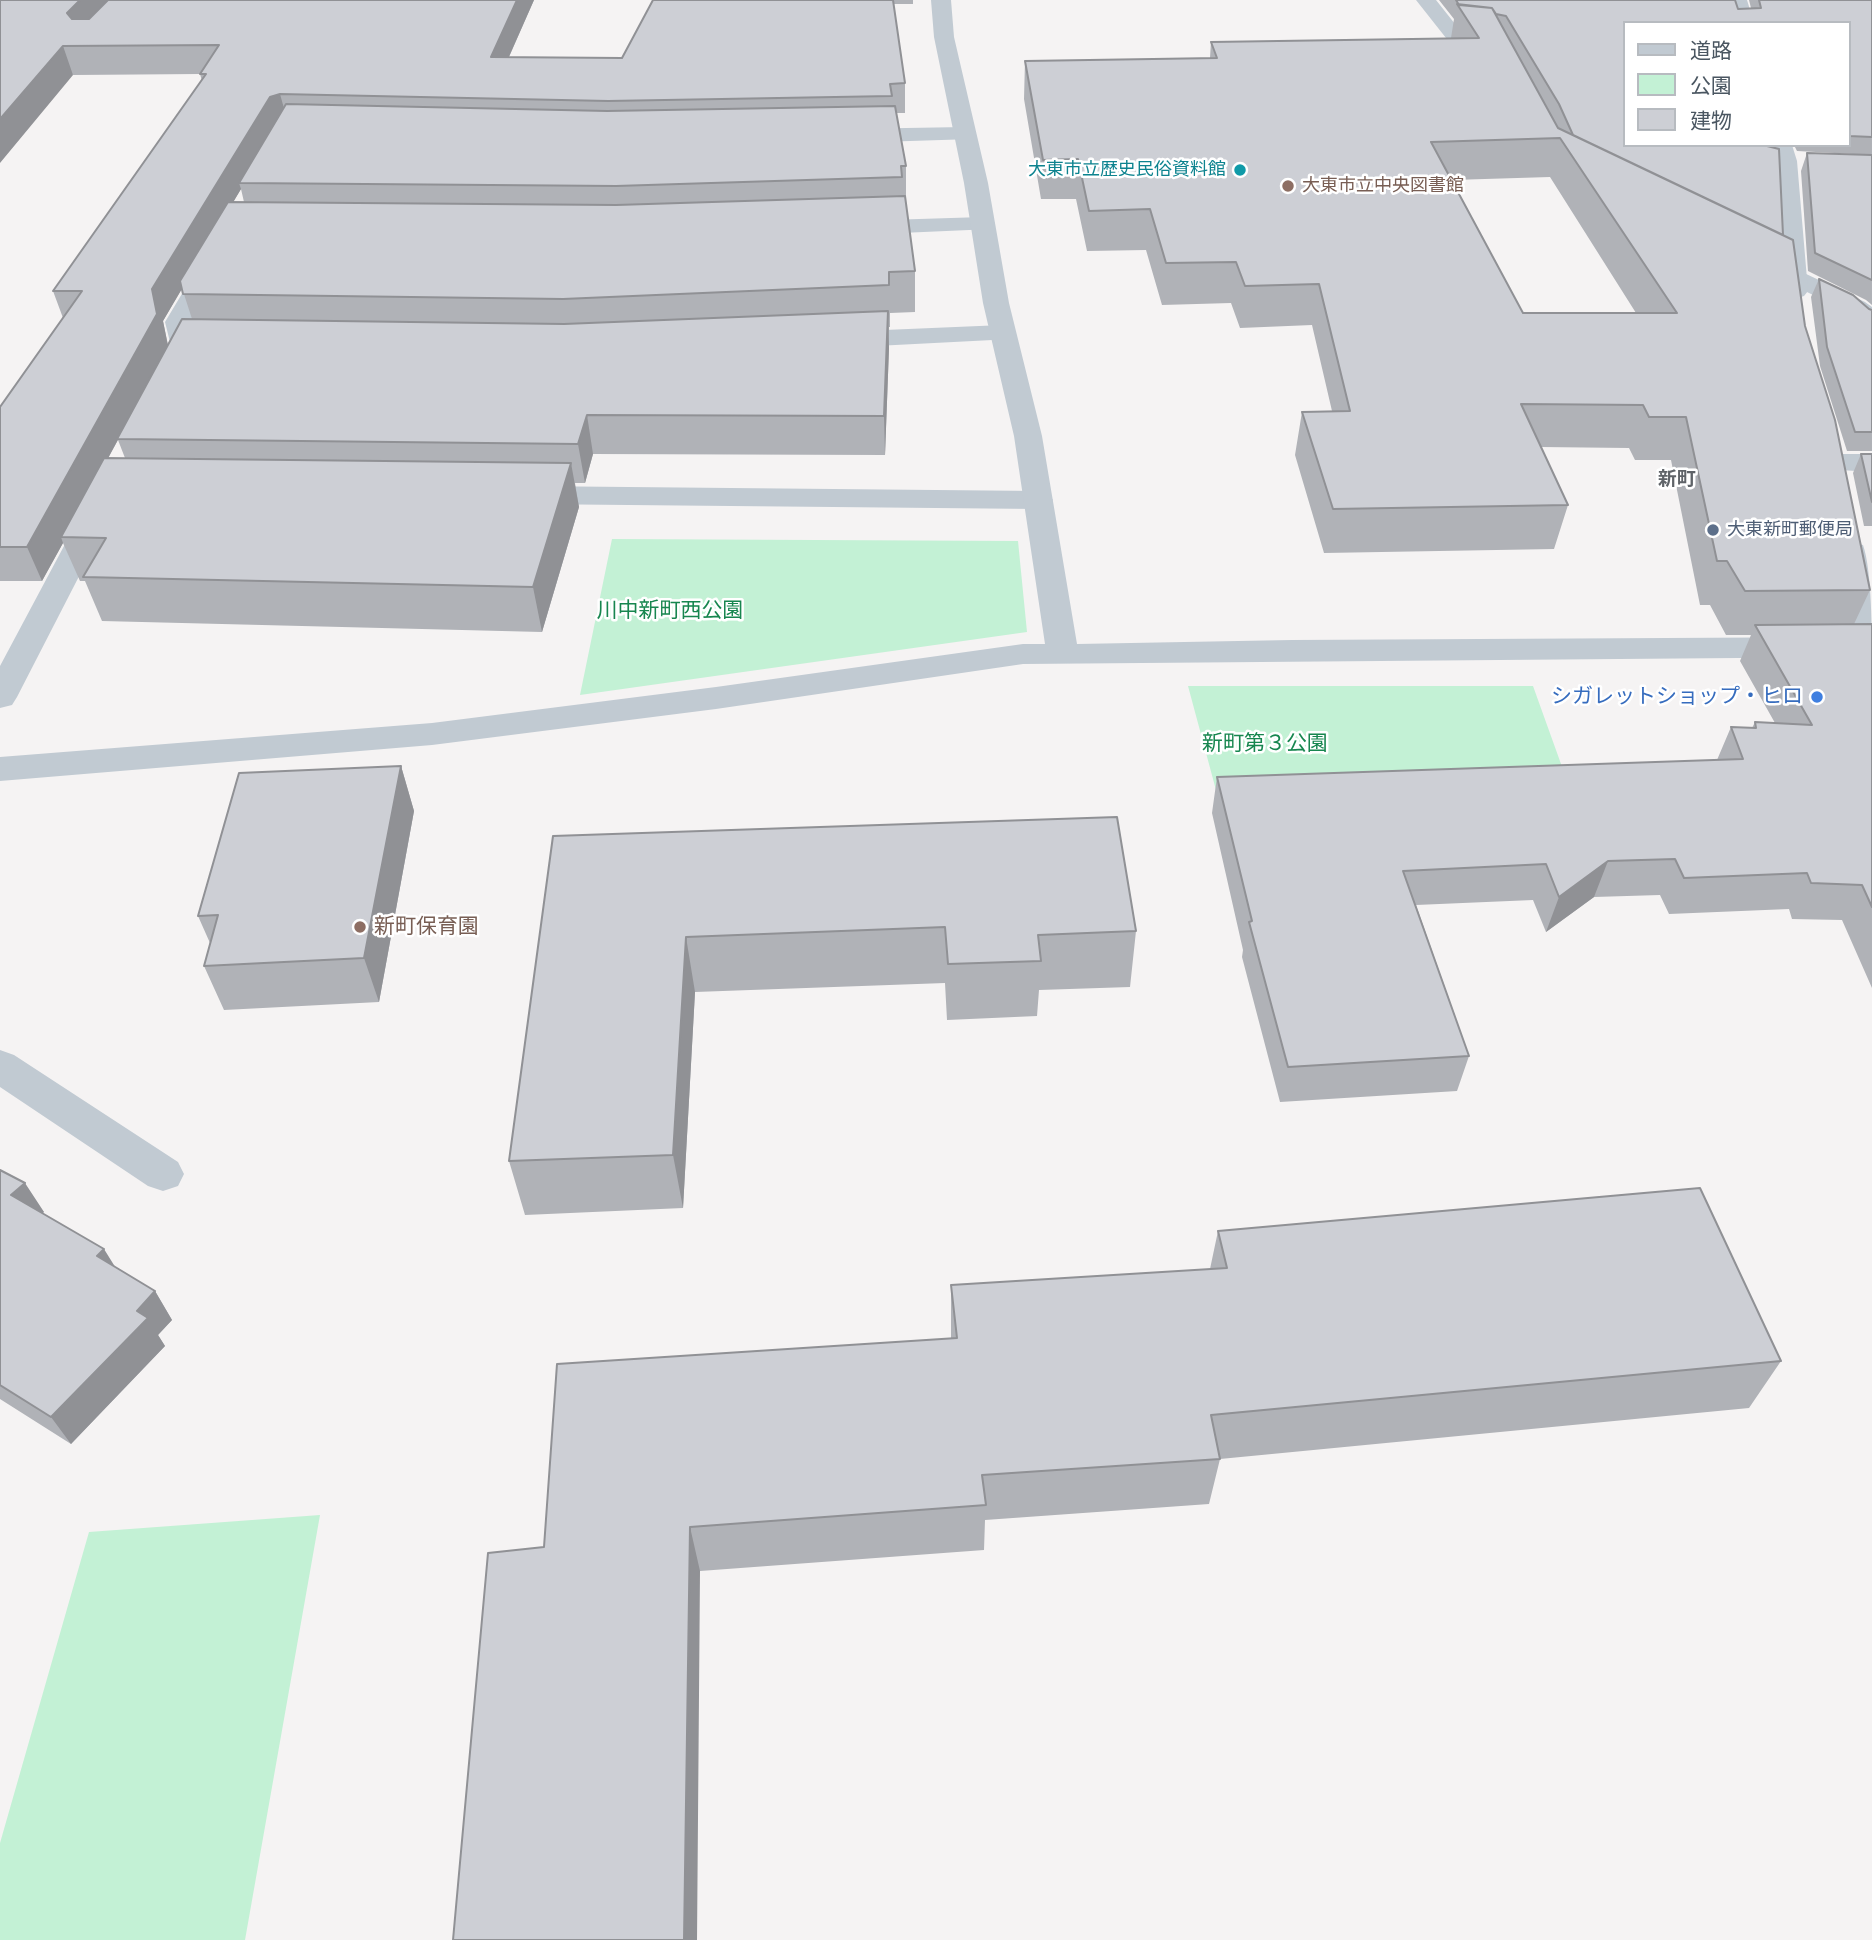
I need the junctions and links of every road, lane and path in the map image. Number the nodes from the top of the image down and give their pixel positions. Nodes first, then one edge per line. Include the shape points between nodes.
1 (941, 0) edge
2 (1426, 0) edge
3 (1737, 0) edge
4 (1743, 21) edge
5 (1507, 63) edge
6 (965, 134) junction
7 (829, 136) edge
8 (1785, 156) edge
9 (983, 224) junction
10 (829, 229) edge
11 (223, 244) edge
12 (1743, 250) edge
13 (1793, 275) junction
14 (1798, 314) edge
15 (1872, 320) edge
16 (1003, 333) junction
17 (814, 341) edge
18 (184, 346) junction
19 (212, 347) edge
20 (159, 394) edge
21 (1872, 463) edge
22 (1833, 464) edge
23 (109, 490) edge
24 (497, 494) edge
25 (1038, 500) junction
26 (1847, 527) edge
27 (1871, 650) edge
28 (1063, 655) junction
29 (0, 697) edge
30 (0, 768) edge
31 (0, 1066) edge
32 (163, 1174) dead end

1 - 6 street via 944,37
2 - 5 street via 1453,34 1493,38
3 - 4 street
6 - 7 street
6 - 9 street
8 - 13 street
9 - 10 street
9 - 16 street
11 - 18 street via 178,322
12 - 13 street
13 - 14 street
13 - 15 street via 1856,306
16 - 17 street
16 - 25 street
18 - 19 street
18 - 20 street
21 - 22 street
23 - 29 street
24 - 25 street
25 - 28 street
26 - 27 street
27 - 28 street via 1292,650
28 - 30 street via 1023,653 432,734
31 - 32 street

